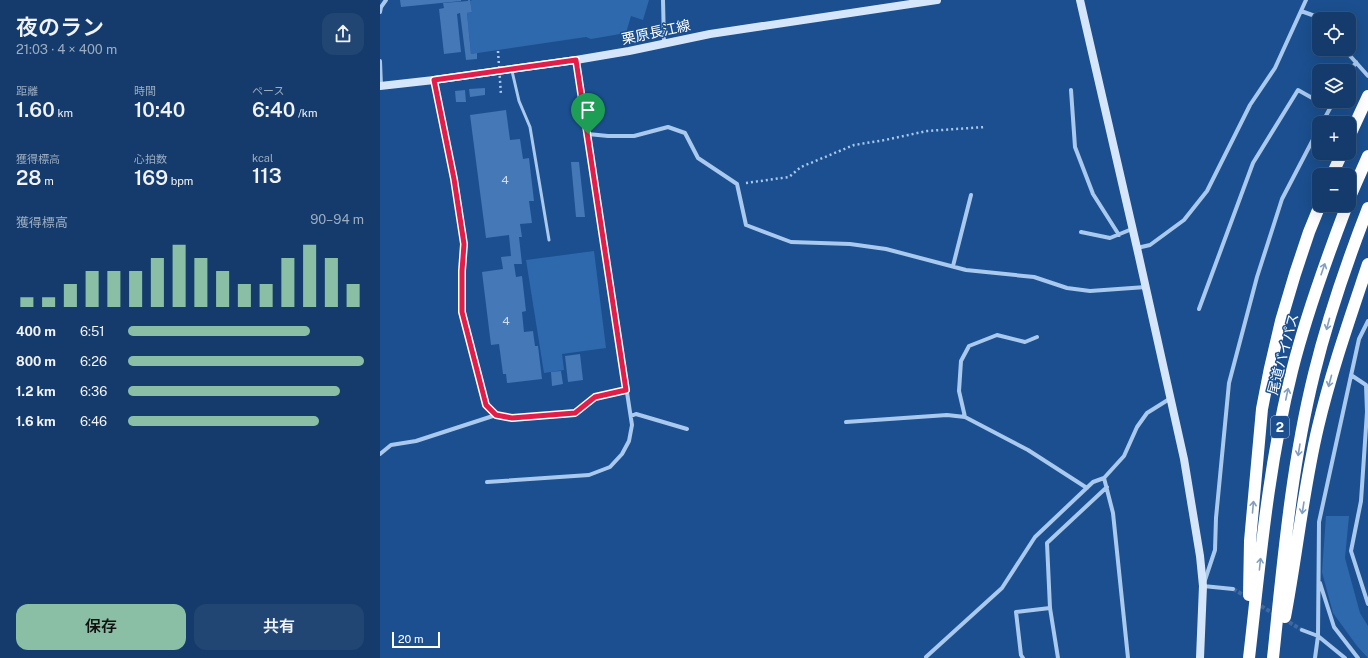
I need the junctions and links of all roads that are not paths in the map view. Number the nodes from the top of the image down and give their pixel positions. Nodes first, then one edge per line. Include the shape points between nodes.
1 (386, 0) edge
2 (663, 0) edge
3 (937, 0) edge
4 (1080, 0) edge
5 (1306, 0) edge
6 (1301, 11) junction
7 (380, 12) edge
8 (1312, 15) edge
9 (664, 43) junction
10 (1350, 56) edge
11 (380, 60) edge
12 (576, 60) junction
13 (1356, 62) joint
14 (512, 68) junction
15 (1368, 76) edge
16 (434, 80) junction
17 (380, 86) edge
18 (1071, 90) dead end
19 (1368, 96) edge
20 (1312, 98) edge
21 (1356, 122) edge
22 (588, 134) junction
23 (1312, 142) edge
24 (1368, 156) edge
25 (1356, 183) edge
26 (970, 195) dead end
27 (1368, 208) edge
28 (1317, 212) edge
29 (1345, 212) edge
30 (1133, 229) junction
31 (1081, 232) dead end
32 (1119, 235) junction
33 (549, 240) dead end
34 (1138, 248) junction
35 (1368, 264) edge
36 (953, 266) junction
37 (1146, 287) junction
38 (1199, 309) dead end
39 (1368, 321) edge
40 (1038, 337) dead end
41 (1351, 375) junction
42 (626, 390) junction
43 (1171, 398) junction
44 (496, 415) junction
45 (631, 416) junction
46 (965, 417) junction
47 (846, 422) dead end
48 (687, 429) dead end
49 (380, 454) edge
50 (1104, 478) junction
51 (487, 482) dead end
52 (1107, 487) junction
53 (1087, 488) junction
54 (1319, 579) junction
55 (1203, 586) junction
56 (1233, 589) tunnel mouth
57 (1368, 604) edge
58 (1050, 608) junction
59 (1302, 630) tunnel mouth
60 (1318, 636) junction
61 (926, 657) dead end
62 (1023, 658) edge
63 (1058, 658) edge
64 (1128, 658) edge
65 (1200, 658) edge
66 (1249, 658) edge
67 (1275, 658) edge
68 (1315, 658) edge
69 (1345, 658) edge
70 (1358, 658) edge

1 - 7 street
2 - 9 street
3 - 9 street, 栗原長江線
4 - 30 street
5 - 6 street
6 - 8 street
6 - 34 street via 1275,68 1250,104 1206,191 1184,220 1150,245
9 - 12 street, 栗原長江線
10 - 13 street
11 - 17 street
12 - 14 street, 栗原長江線
12 - 22 street
13 - 15 street
14 - 16 street, 栗原長江線
14 - 33 lane via 519,101 530,127
16 - 17 street, 栗原長江線
16 - 44 street via 464,244 462,312 486,405
18 - 32 street via 1075,147 1093,194
19 - 21 highway
20 - 38 street via 1298,90 1253,163
22 - 36 street via 634,136 668,127 685,133 698,158 737,184 746,226 791,242 850,244 886,249
22 - 42 street
23 - 55 street via 1282,200 1257,277 1229,384 1215,550
24 - 25 highway
26 - 36 street
27 -> 67 highway, 2 via 1329,318 1301,435 1291,497
66 -> 28 highway via 1250,541 1262,410 1281,321
66 -> 29 highway, 尾道バイパス / 2 via 1268,494 1278,433 1292,371 1310,310
30 - 32 street
30 - 34 street
31 - 32 street via 1110,238
34 - 37 street
35 -> 67 highway via 1332,375 1318,428 1290,589
36 - 37 street via 966,270 1034,277 1067,288 1090,291
37 - 43 street
39 - 41 street via 1359,339
40 - 46 street via 1025,342 997,335 969,346 961,361 959,391
41 - 54 street via 1319,522
41 - 57 street via 1366,385 1367,412 1361,501 1351,551
42 - 44 street via 595,397 575,413 512,418
42 - 45 street
43 - 50 street via 1147,413 1137,427 1124,456
43 - 55 street via 1192,506
44 - 49 street via 416,441 391,445
45 - 48 street via 636,414
45 - 51 street via 629,441 622,454 610,467 589,475
46 - 47 street via 947,415
46 - 53 street via 1028,450
50 - 52 street
50 - 53 street via 1093,482
52 - 58 street via 1047,543
52 - 64 street via 1113,513
53 - 61 street via 1035,537 1002,588
54 - 60 street
54 - 70 street via 1334,627
55 - 56 street
55 - 65 street
58 - 62 street via 1016,612
58 - 63 street
59 - 60 street
60 - 68 street
60 - 69 street

